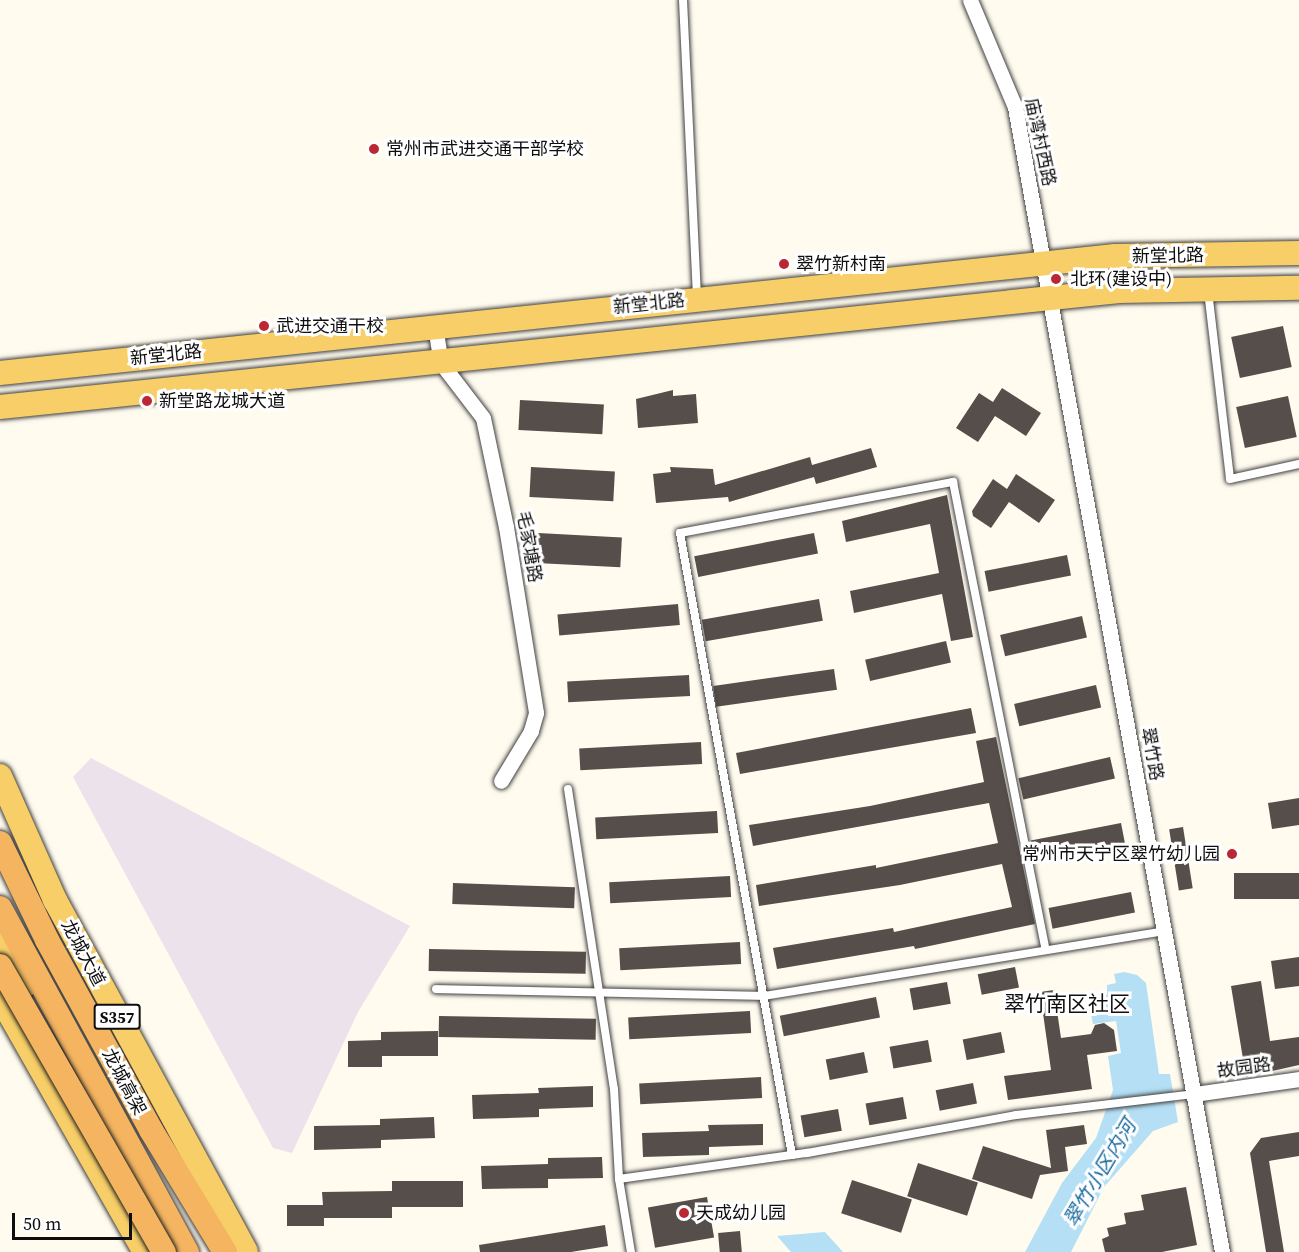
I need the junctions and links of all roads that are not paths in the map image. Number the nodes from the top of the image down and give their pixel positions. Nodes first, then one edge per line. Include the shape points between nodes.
1 (683, 0) edge
2 (970, 0) edge
3 (1299, 254) edge
4 (1045, 264) junction
5 (1299, 288) edge
6 (1207, 290) junction
7 (1050, 298) junction
8 (697, 300) junction
9 (435, 326) junction
10 (441, 363) junction
11 (0, 365) edge
12 (37, 369) junction
13 (0, 373) edge
14 (40, 403) junction
15 (0, 407) edge
16 (0, 421) edge
17 (1299, 464) edge
18 (0, 776) edge
19 (501, 781) dead end
20 (568, 789) dead end
21 (0, 843) edge
22 (0, 908) edge
23 (1164, 931) junction
24 (0, 940) edge
25 (1046, 950) junction
26 (0, 966) edge
27 (436, 989) dead end
28 (599, 993) junction
29 (764, 996) junction
30 (0, 998) edge
31 (8, 1031) edge
32 (1299, 1079) edge
33 (1194, 1094) junction
34 (118, 1149) junction
35 (792, 1155) junction
36 (619, 1179) junction
37 (151, 1251) edge
38 (179, 1252) edge
39 (187, 1252) edge
40 (225, 1252) edge
41 (246, 1252) edge
42 (631, 1252) edge
43 (1222, 1252) edge

1 - 8 lane
2 - 4 street, 庙湾村西路 via 1015,107
3 - 4 main road, 新堂北路 via 1115,256
4 - 7 street, 翠竹路
4 - 8 main road, 新堂北路
5 - 6 main road, 新堂北路
6 - 7 main road, 新堂北路 via 1119,291
6 - 17 lane via 1230,479
7 - 10 main road, 新堂北路
7 - 23 street, 翠竹路
8 - 9 main road, 新堂北路
9 - 10 street, 毛家塘路
9 - 12 main road, 新堂北路
10 - 14 main road, 新堂北路
10 - 19 street, 毛家塘路 via 483,418 507,527 536,713 531,731
11 - 12 main road
12 - 13 main road, 新堂北路
14 - 15 main road, 新堂北路
14 - 16 main road
18 - 41 main road, 龙城大道 / S357 via 55,900
20 - 28 lane
21 - 40 highway, 龙城高架 via 47,940 145,1120
22 - 39 highway, 龙城高架
23 - 25 lane
23 - 33 street, 翠竹路
24 - 34 main road
25 - 29 lane
25 - 29 lane via 953,482 680,533
26 - 37 highway, bridge
27 - 28 lane
28 - 29 lane
28 - 36 lane via 614,1089
29 - 35 lane
30 - 31 main road
31 - 37 main road
32 - 33 street, 故园路
33 - 35 lane via 1016,1115
33 - 43 street, 翠竹路
34 - 37 main road
34 - 38 main road
35 - 36 lane
36 - 42 lane

